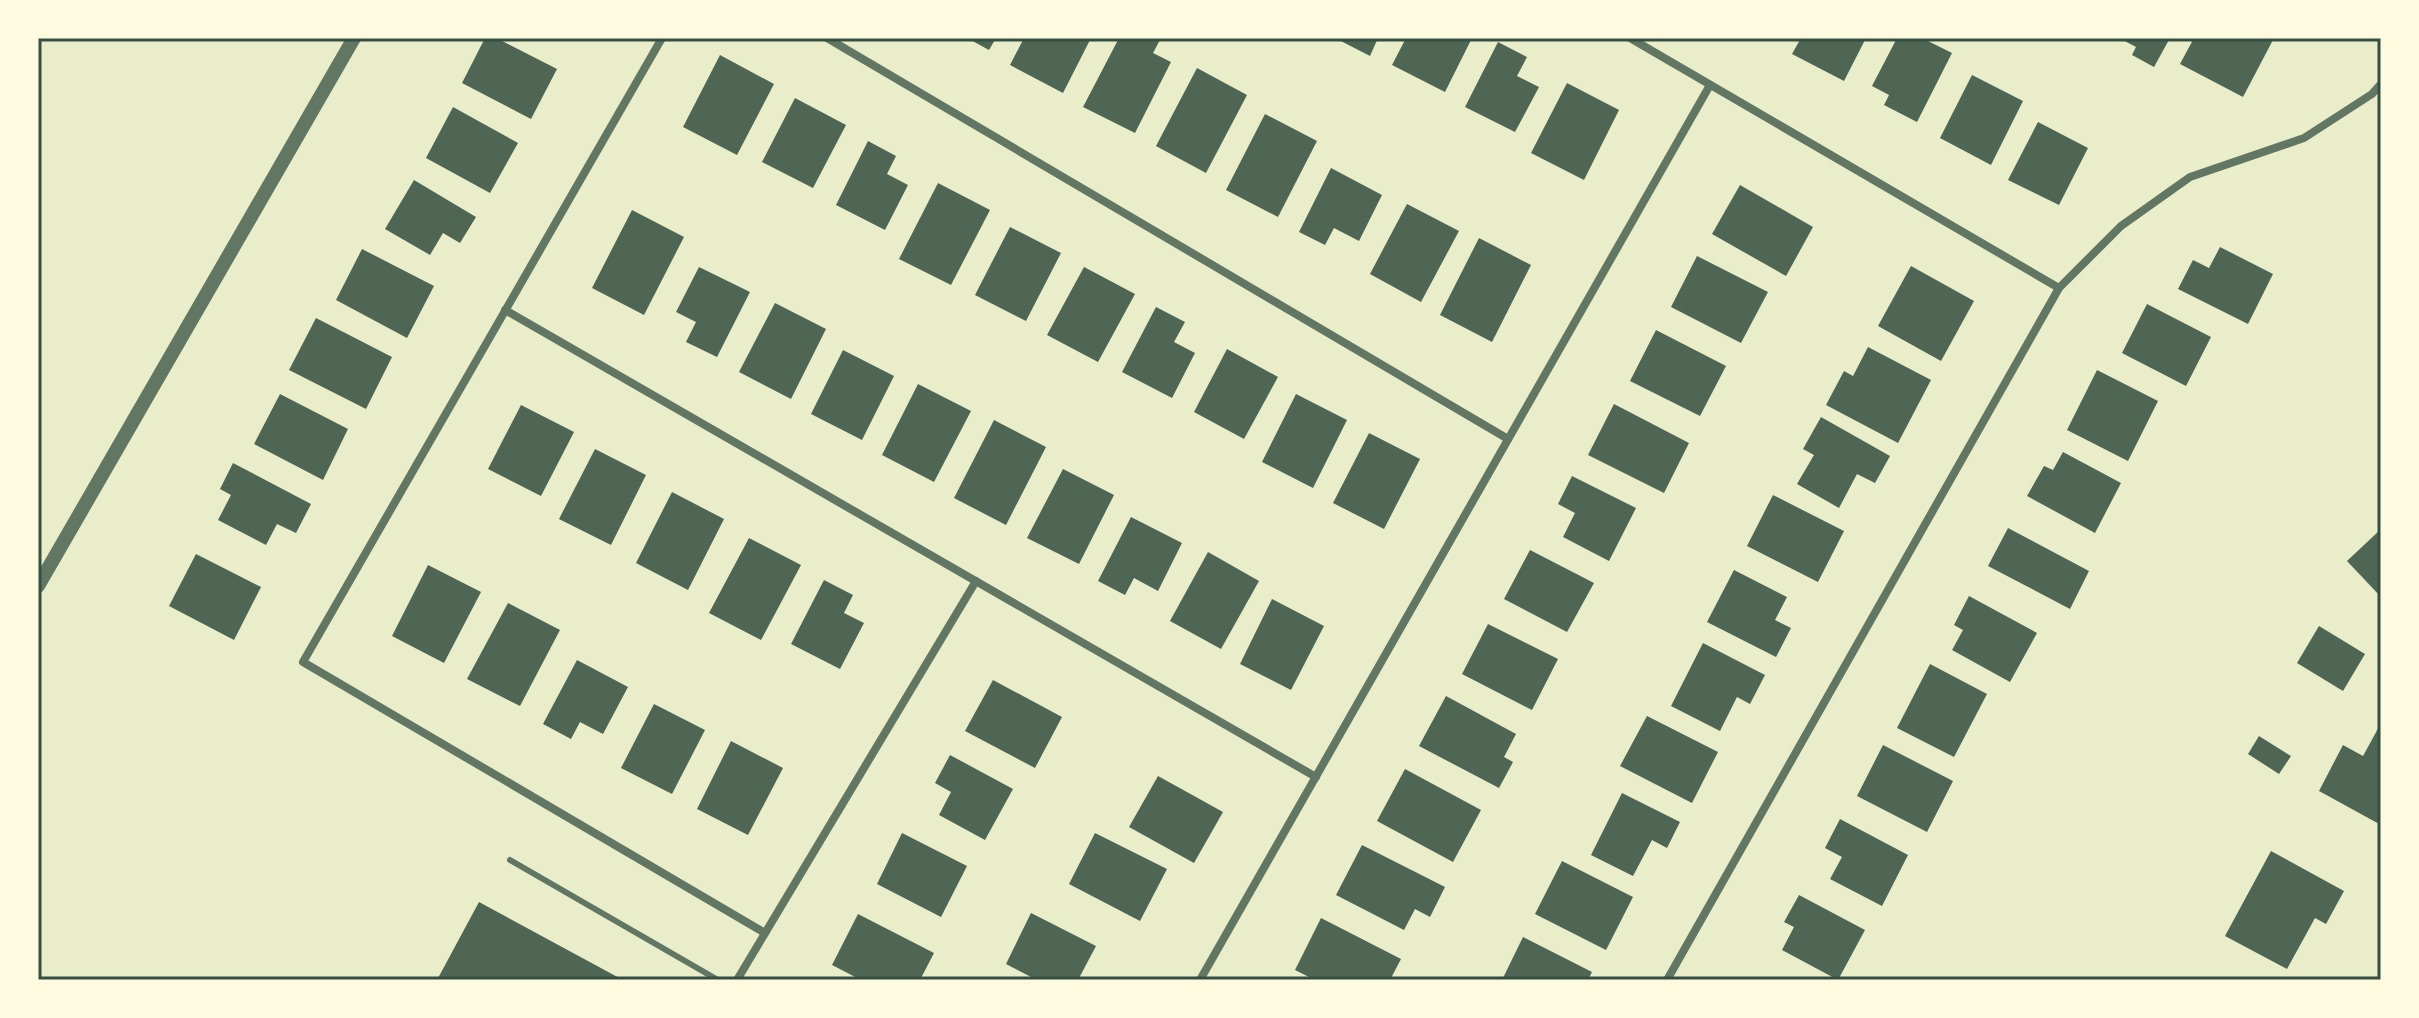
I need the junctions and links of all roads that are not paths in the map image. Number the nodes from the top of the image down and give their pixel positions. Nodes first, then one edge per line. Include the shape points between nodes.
1 (354, 38) edge
2 (662, 38) edge
3 (827, 38) edge
4 (1630, 38) edge
5 (2381, 84) edge
6 (1710, 85) junction
7 (2059, 288) junction
8 (505, 310) junction
9 (1508, 439) junction
10 (976, 581) junction
11 (38, 586) edge
12 (1316, 777) junction
13 (510, 860) dead end
14 (765, 933) junction
15 (718, 980) edge
16 (737, 980) edge
17 (1200, 980) edge
18 (1667, 980) edge

1 - 11 street
2 - 8 street
3 - 9 street
4 - 6 street
5 - 7 street via 2304,138 2190,177 2121,226
6 - 7 street
6 - 9 street
7 - 18 street
8 - 10 street
8 - 14 street via 303,662
9 - 12 street
10 - 12 street
10 - 14 street
12 - 17 street
13 - 15 lane
14 - 16 street

